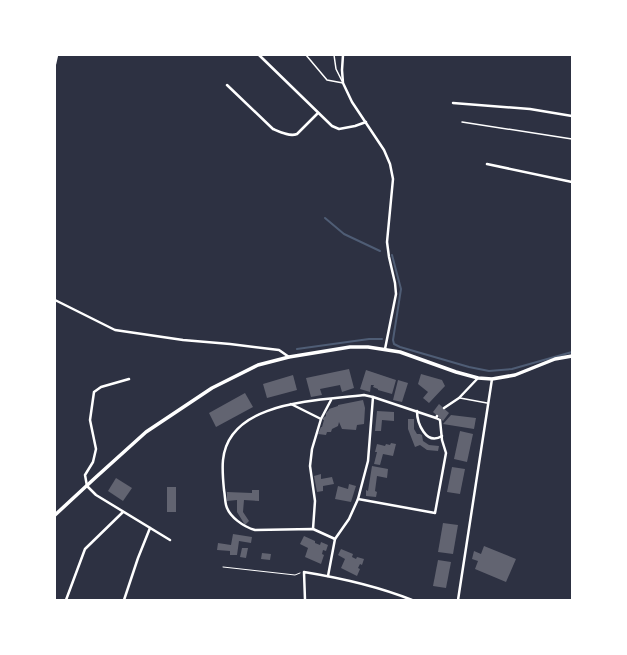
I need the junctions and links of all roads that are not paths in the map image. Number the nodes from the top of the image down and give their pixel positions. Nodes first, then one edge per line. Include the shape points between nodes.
1 (57, 55) edge
2 (259, 55) edge
3 (306, 55) edge
4 (334, 55) edge
5 (343, 55) edge
6 (55, 64) edge
7 (343, 83) junction
8 (227, 85) dead end
9 (453, 103) dead end
10 (318, 113) junction
11 (572, 116) edge
12 (366, 122) junction
13 (462, 122) dead end
14 (572, 139) edge
15 (487, 164) dead end
16 (572, 182) edge
17 (55, 300) edge
18 (385, 349) junction
19 (572, 356) edge
20 (289, 357) junction
21 (478, 378) junction
22 (128, 379) dead end
23 (492, 379) junction
24 (373, 397) junction
25 (459, 398) junction
26 (331, 400) junction
27 (487, 403) junction
28 (290, 404) junction
29 (444, 408) dead end
30 (417, 411) junction
31 (320, 419) junction
32 (442, 436) junction
33 (87, 486) junction
34 (358, 499) junction
35 (123, 512) junction
36 (55, 515) edge
37 (150, 528) junction
38 (313, 529) junction
39 (335, 539) junction
40 (170, 540) dead end
41 (328, 576) junction
42 (66, 600) edge
43 (124, 600) edge
44 (305, 600) edge
45 (412, 600) edge
46 (458, 600) edge

1 - 6 street
2 - 10 street
3 - 7 lane via 327,80
4 - 7 lane via 336,69
5 - 7 street
7 - 12 street
8 - 10 street via 273,130 294,136
9 - 11 street
10 - 12 street via 339,129
12 - 18 street via 384,150 393,179 387,242 396,294
13 - 14 lane
15 - 16 street
17 - 20 street via 115,330 279,350
18 - 20 street via 350,347
18 - 21 street
19 - 23 street via 555,359 516,375
20 - 33 street via 258,365 212,388 146,432
21 - 23 street
21 - 25 street
22 - 33 street via 101,386 94,392 90,420 96,449 93,462 85,475
23 - 27 street
24 - 26 street
24 - 30 street
24 - 34 street via 368,461
25 - 27 lane
25 - 29 street
26 - 28 street
26 - 31 street
27 - 46 street
28 - 31 street
28 - 38 street via 251,418 237,428 223,459 226,506 230,514 246,528
30 - 32 street via 437,417 440,420
30 - 32 street via 419,426 426,434 432,438
31 - 38 street via 310,466 315,501
32 - 34 street via 446,453 435,513
33 - 35 street via 96,495
33 - 36 street
34 - 39 street via 350,519
35 - 37 street
35 - 42 street via 85,549
37 - 40 street
37 - 43 street
38 - 39 street
39 - 41 street
41 - 44 street via 304,572
41 - 45 street via 388,590

